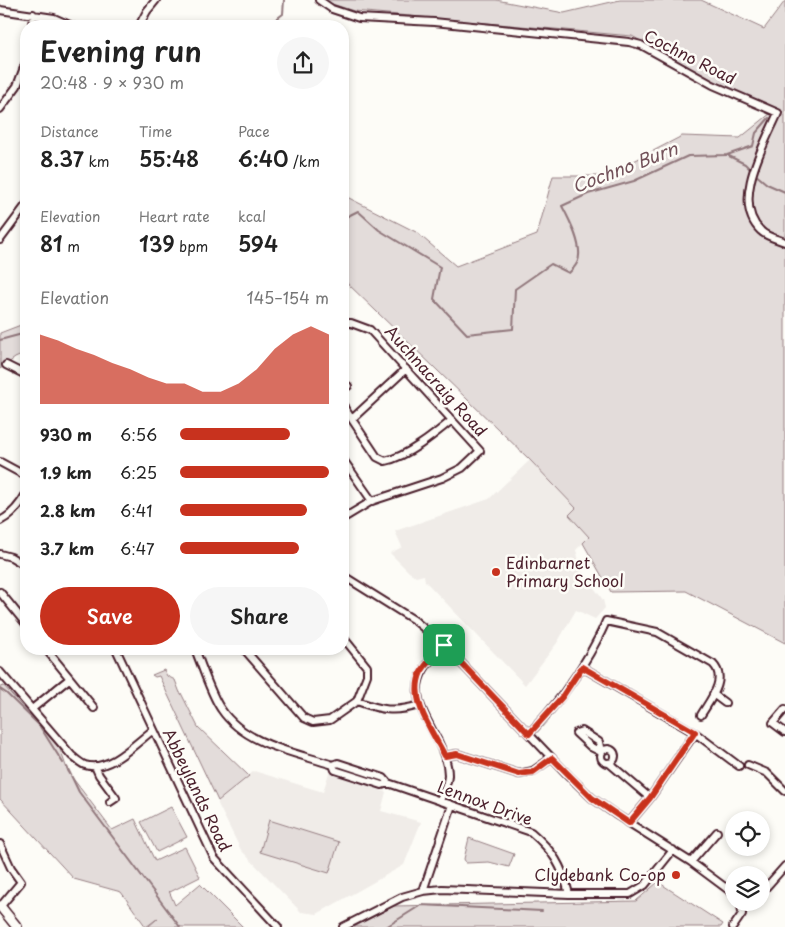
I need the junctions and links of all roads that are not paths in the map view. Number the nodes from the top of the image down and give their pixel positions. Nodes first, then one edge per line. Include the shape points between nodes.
1 (156, 0) edge
2 (318, 0) edge
3 (0, 10) edge
4 (33, 14) junction
5 (32, 20) edge
6 (58, 20) edge
7 (142, 20) edge
8 (20, 78) edge
9 (0, 109) edge
10 (20, 214) edge
11 (0, 240) edge
12 (785, 242) edge
13 (349, 323) edge
14 (6, 366) dead end
15 (406, 369) junction
16 (20, 372) edge
17 (349, 415) edge
18 (352, 419) junction
19 (452, 420) junction
20 (0, 462) edge
21 (349, 468) edge
22 (20, 473) edge
23 (372, 501) junction
24 (20, 505) edge
25 (349, 514) edge
26 (0, 521) edge
27 (0, 554) edge
28 (20, 562) edge
29 (349, 579) edge
30 (0, 592) edge
31 (20, 617) edge
32 (349, 645) edge
33 (444, 645) junction
34 (51, 655) edge
35 (119, 655) edge
36 (198, 655) edge
37 (249, 655) edge
38 (582, 667) junction
39 (0, 672) edge
40 (69, 679) junction
41 (714, 694) junction
42 (357, 701) junction
43 (725, 703) dead end
44 (419, 705) junction
45 (94, 708) dead end
46 (32, 709) junction
47 (785, 709) edge
48 (701, 715) dead end
49 (153, 730) junction
50 (695, 732) junction
51 (785, 732) edge
52 (529, 734) junction
53 (445, 756) junction
54 (552, 758) junction
55 (609, 763) junction
56 (748, 765) dead end
57 (95, 766) junction
58 (739, 766) dead end
59 (785, 791) edge
60 (650, 798) junction
61 (440, 801) junction
62 (110, 802) dead end
63 (452, 805) junction
64 (629, 823) junction
65 (716, 832) dead end
66 (0, 844) edge
67 (673, 850) junction
68 (691, 862) junction
69 (785, 866) edge
70 (770, 883) edge
71 (725, 887) edge
72 (423, 891) junction
73 (569, 894) junction
74 (0, 906) edge
75 (742, 911) edge
76 (17, 927) edge
77 (278, 927) edge
78 (343, 927) edge
79 (733, 927) edge

1 - 7 street
2 - 12 street, Cochno Road via 332,9 359,18 434,22 629,42 778,113 753,170 749,206 761,231
3 - 4 street
4 - 5 street
4 - 6 street
8 - 9 street
10 - 11 street
13 - 15 street, Auchnacraig Road via 370,330
14 - 16 street
15 - 18 street
15 - 19 street, Auchnacraig Road
17 - 18 street
18 - 19 street via 377,457 385,461 393,460 433,436
19 - 23 street, Auchnacraig Road via 480,451 462,468 442,478
20 - 22 street
21 - 23 street
23 - 25 street
24 - 26 street
27 - 28 street
29 - 33 street via 414,620
30 - 31 street
32 - 42 street via 367,667
33 - 44 street via 420,674
33 - 52 street
34 - 40 street
35 - 49 street, Abbeylands Road
36 - 61 street, Lennox Drive via 220,708 235,726 250,737 333,765 335,770 382,785 388,783
37 - 42 street via 304,718 313,722 330,720
38 - 41 street via 606,621 657,632 709,661 720,677
38 - 50 street
38 - 52 street via 562,697
39 - 46 street
40 - 45 street
40 - 46 street
41 - 43 street
41 - 48 street
42 - 44 street via 382,710
44 - 53 street
46 - 57 street via 72,756 84,765
47 - 51 street via 773,723
49 - 57 street via 112,762
49 - 77 street, Abbeylands Road via 214,858
50 - 58 street
50 - 60 street
52 - 54 street
53 - 54 street via 457,754 519,774 533,772
53 - 61 street via 448,775
54 - 64 street via 592,798
55 - 55 street via 601,757 601,752 607,749 614,751 615,758
55 - 60 street
56 - 59 street via 767,774
57 - 62 street via 116,798
60 - 64 street
61 - 63 street, Lennox Drive
63 - 72 street
63 - 73 street, Lennox Drive via 531,832 548,846 557,860
64 - 67 street
65 - 68 street
66 - 74 street via 21,882
67 - 68 street
67 - 73 street via 636,892
68 - 71 street
69 - 70 street
72 - 73 street
72 - 78 street via 402,897
74 - 76 main road
75 - 79 street

